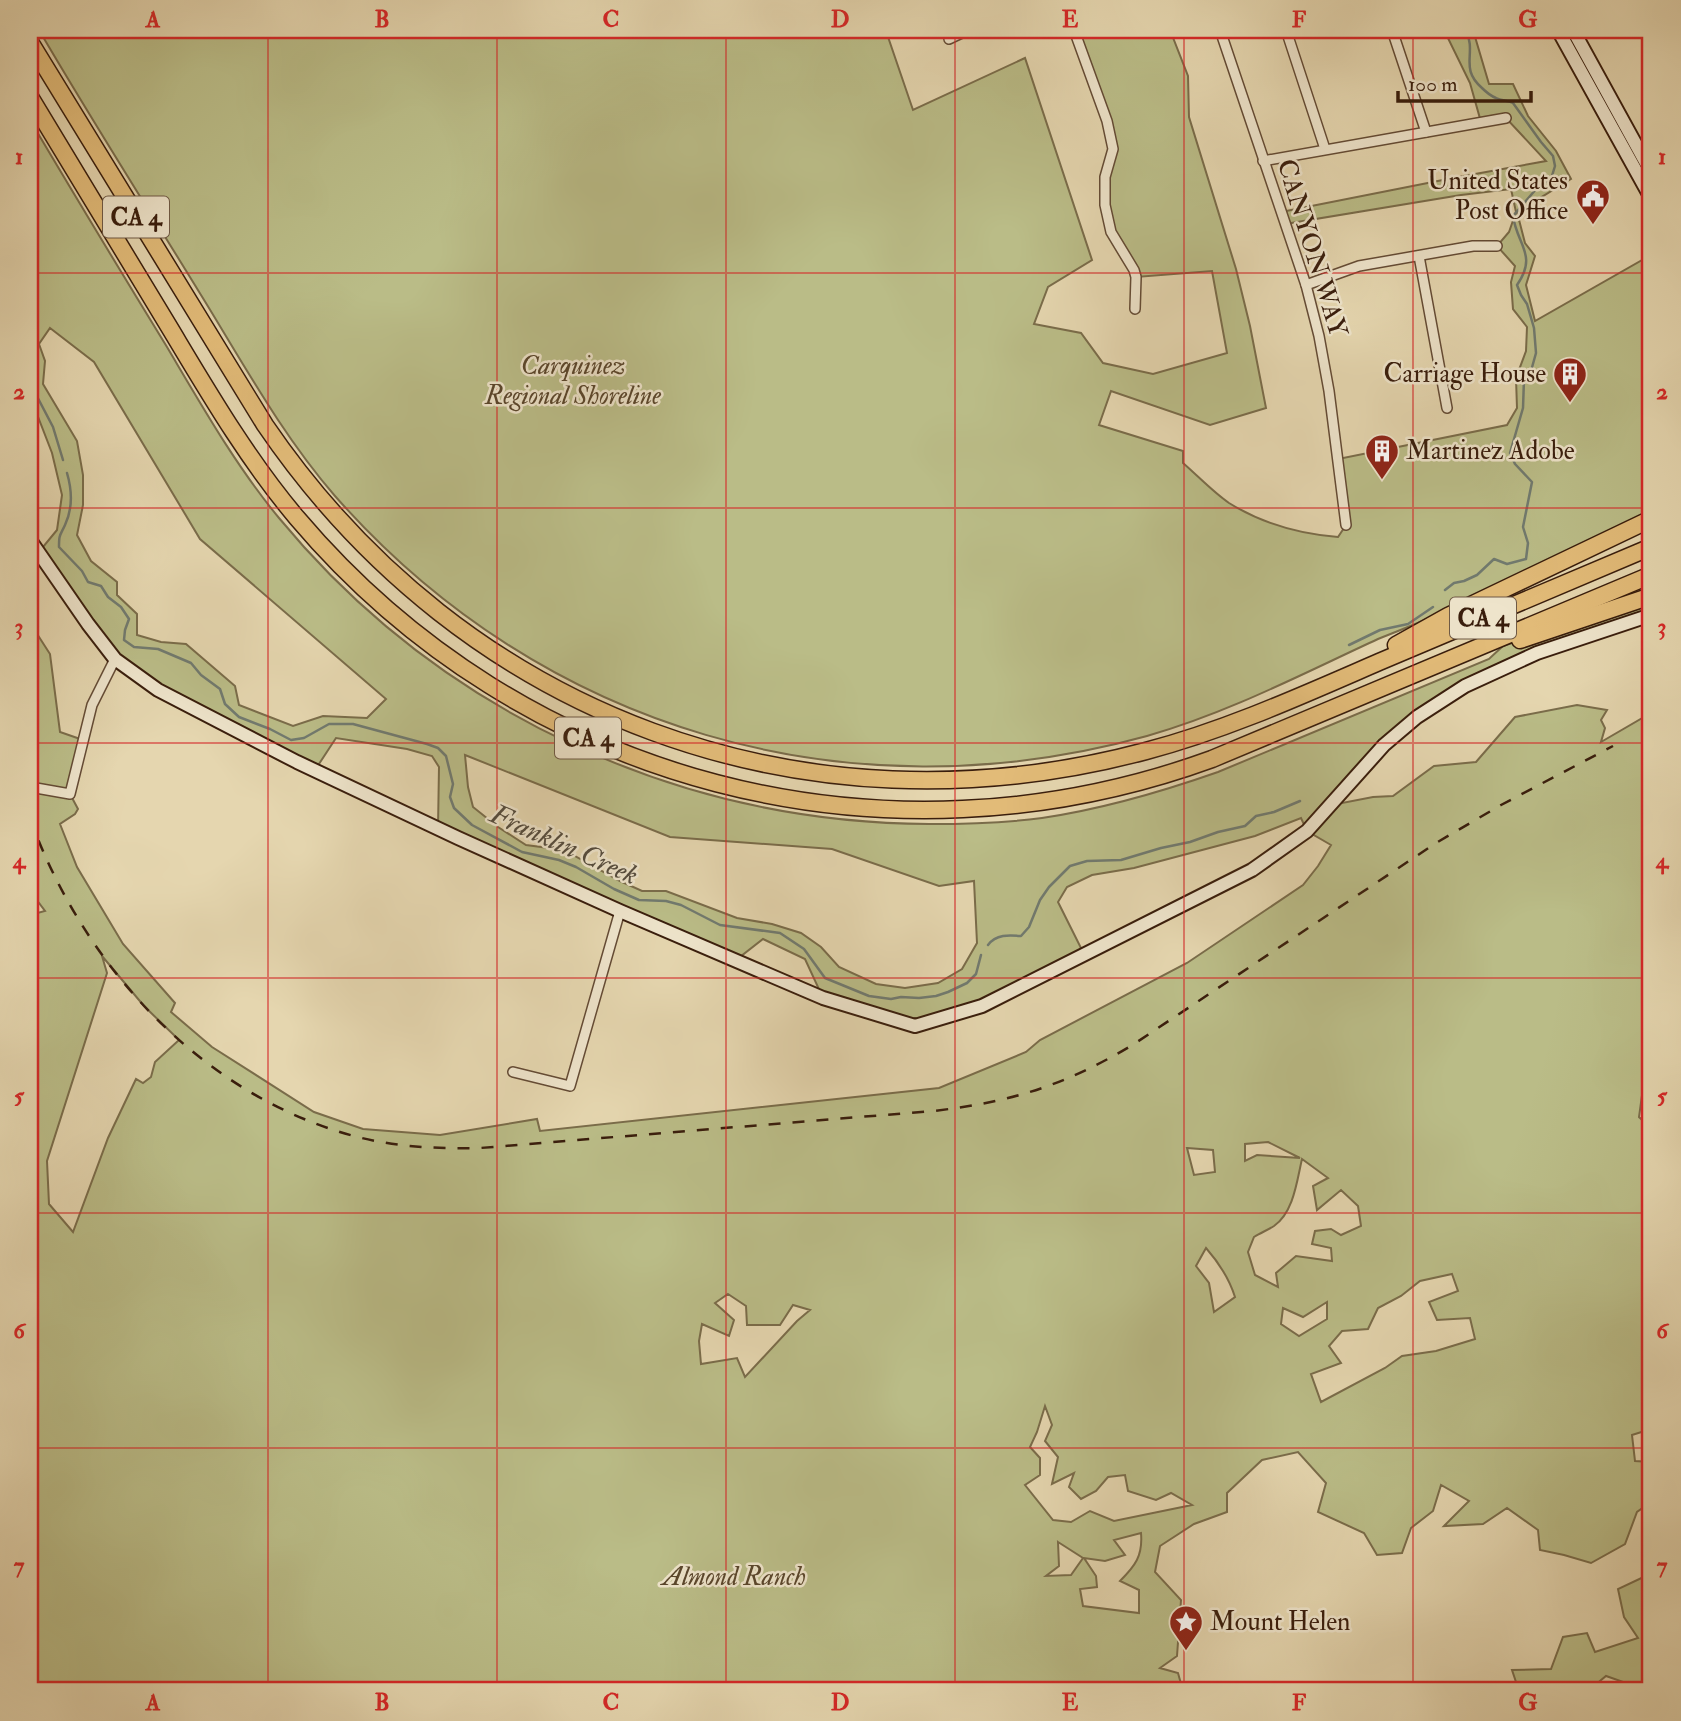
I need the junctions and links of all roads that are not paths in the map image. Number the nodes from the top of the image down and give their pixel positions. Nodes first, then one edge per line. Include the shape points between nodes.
1 (968, 30) edge
2 (1074, 30) edge
3 (1220, 30) edge
4 (1286, 30) edge
5 (1392, 30) edge
6 (1558, 30) edge
7 (1573, 30) edge
8 (949, 39) dead end
9 (30, 43) edge
10 (30, 97) edge
11 (1506, 118) dead end
12 (1426, 132) junction
13 (1325, 149) junction
14 (1263, 161) junction
15 (1651, 172) edge
16 (1651, 198) edge
17 (1497, 247) dead end
18 (1419, 256) junction
19 (1306, 285) junction
20 (1135, 309) dead end
21 (1447, 408) dead end
22 (1651, 519) edge
23 (1346, 525) dead end
24 (30, 540) edge
25 (1651, 547) edge
26 (1651, 575) edge
27 (1651, 596) edge
28 (1651, 615) edge
29 (116, 659) junction
30 (1420, 672) junction
31 (1315, 689) junction
32 (30, 789) edge
33 (620, 911) junction
34 (513, 1072) dead end

1 - 8 street
2 - 20 street via 1107,121 1113,149 1105,177 1105,205 1111,232 1134,270
3 - 14 street, CANYON WAY
4 - 13 street
5 - 12 street
6 - 16 street
7 - 15 street
9 - 31 highway, CA 4 via 254,408 320,498 375,558 429,605 499,656 570,696 644,729 742,759 832,775 923,780 1004,777 1124,757 1202,734
10 - 30 highway, CA 4 via 237,437 312,535 369,594 449,658 500,692 610,748 707,781 807,802 910,811 1013,806 1094,793 1174,773
11 - 12 street
12 - 13 street
13 - 14 street
14 - 19 street, CANYON WAY
17 - 18 street via 1473,246
18 - 19 street via 1359,266
18 - 21 street
19 - 23 street, CANYON WAY via 1329,391
22 - 31 highway via 1448,616
24 - 29 street
25 - 31 highway, CA 4
26 - 30 highway, CA 4
27 - 30 highway
28 - 33 street via 1537,653 1465,686 1384,745 1307,831 1252,870 982,1006 939,1020 915,1026 823,998
29 - 32 street via 92,705 71,794
29 - 33 street via 158,690 297,762
33 - 34 street via 570,1086

